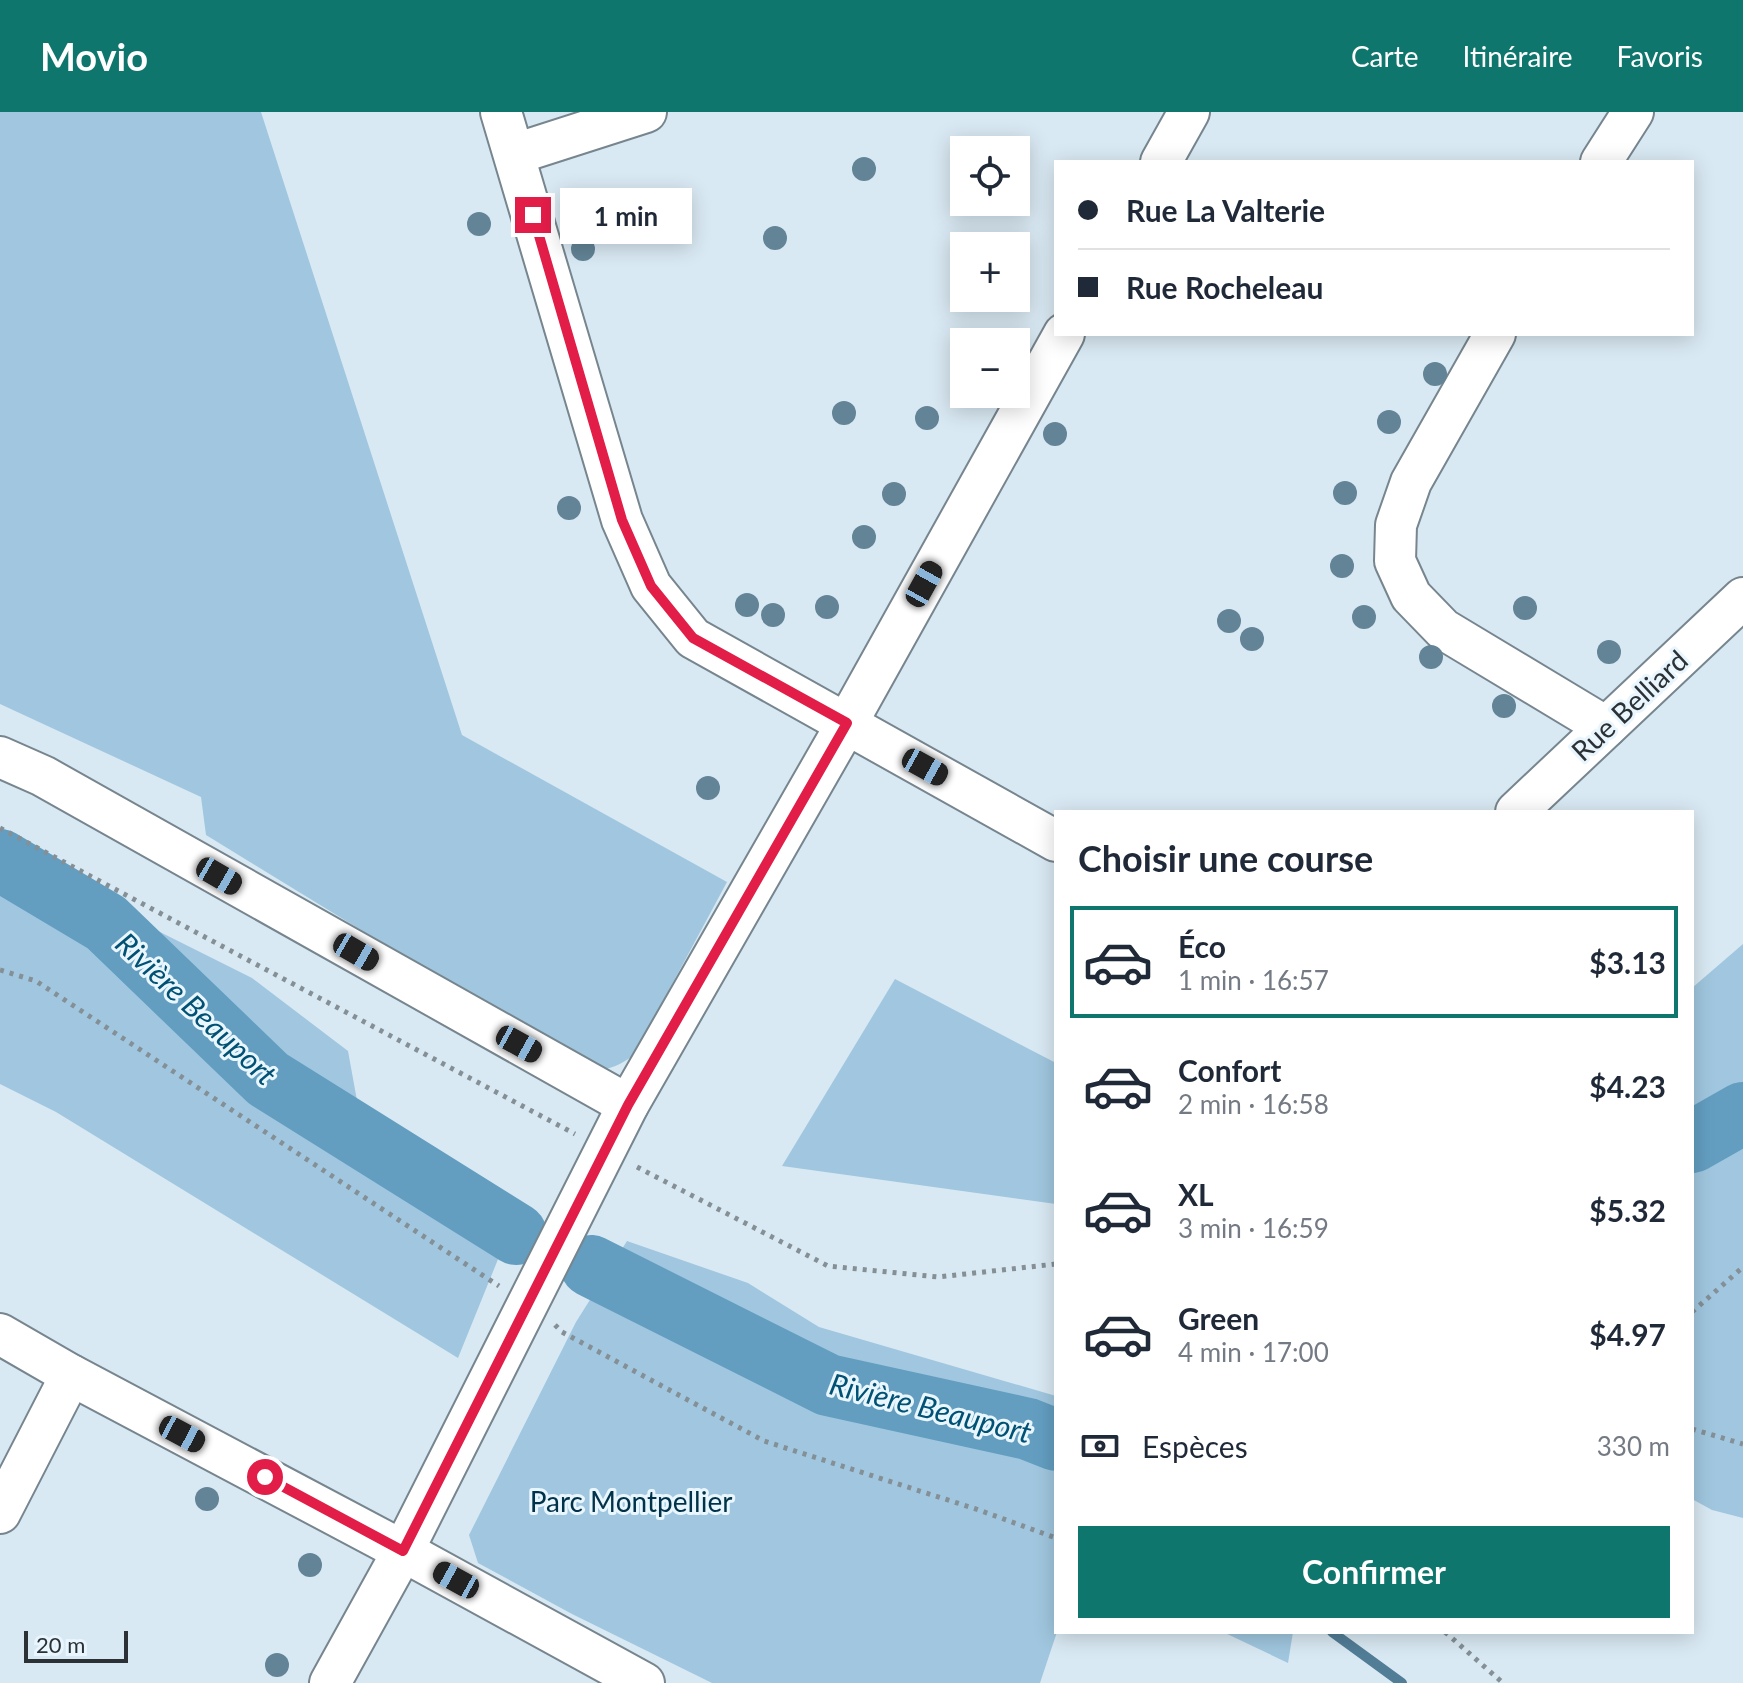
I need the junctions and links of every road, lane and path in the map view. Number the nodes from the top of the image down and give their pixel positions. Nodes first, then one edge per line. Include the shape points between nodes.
1 (501, 112) edge
2 (646, 112) edge
3 (1189, 112) edge
4 (1633, 112) edge
5 (515, 154) junction
6 (1162, 160) edge
7 (1602, 160) edge
8 (1063, 336) edge
9 (1494, 336) edge
10 (1743, 598) edge
11 (847, 723) junction
12 (1606, 727) junction
13 (0, 757) edge
14 (1518, 810) edge
15 (0, 828) edge
16 (1054, 840) edge
17 (628, 1105) junction
18 (605, 1150) junction
19 (1054, 1264) edge
20 (1743, 1267) edge
21 (1694, 1310) edge
22 (0, 1334) edge
23 (71, 1375) junction
24 (1694, 1430) edge
25 (1743, 1444) edge
26 (0, 1513) edge
27 (403, 1551) junction
28 (1447, 1634) edge
29 (330, 1683) edge
30 (644, 1683) edge
31 (1503, 1683) edge

1 - 5 street
2 - 5 street
3 - 6 street
4 - 7 street
5 - 11 street via 622,520 651,586 693,638
8 - 11 street
9 - 12 street via 1411,482 1396,525 1395,561 1411,596 1443,629
10 - 12 street, Rue Belliard
11 - 16 street
11 - 17 street
12 - 14 street, Rue Belliard
13 - 17 street via 43,776
15 - 18 path
17 - 18 street
18 - 19 path via 828,1266 938,1277
18 - 27 street
20 - 21 path
22 - 23 street
23 - 26 street
23 - 27 street
24 - 25 path
27 - 29 street
27 - 30 street
28 - 31 path

